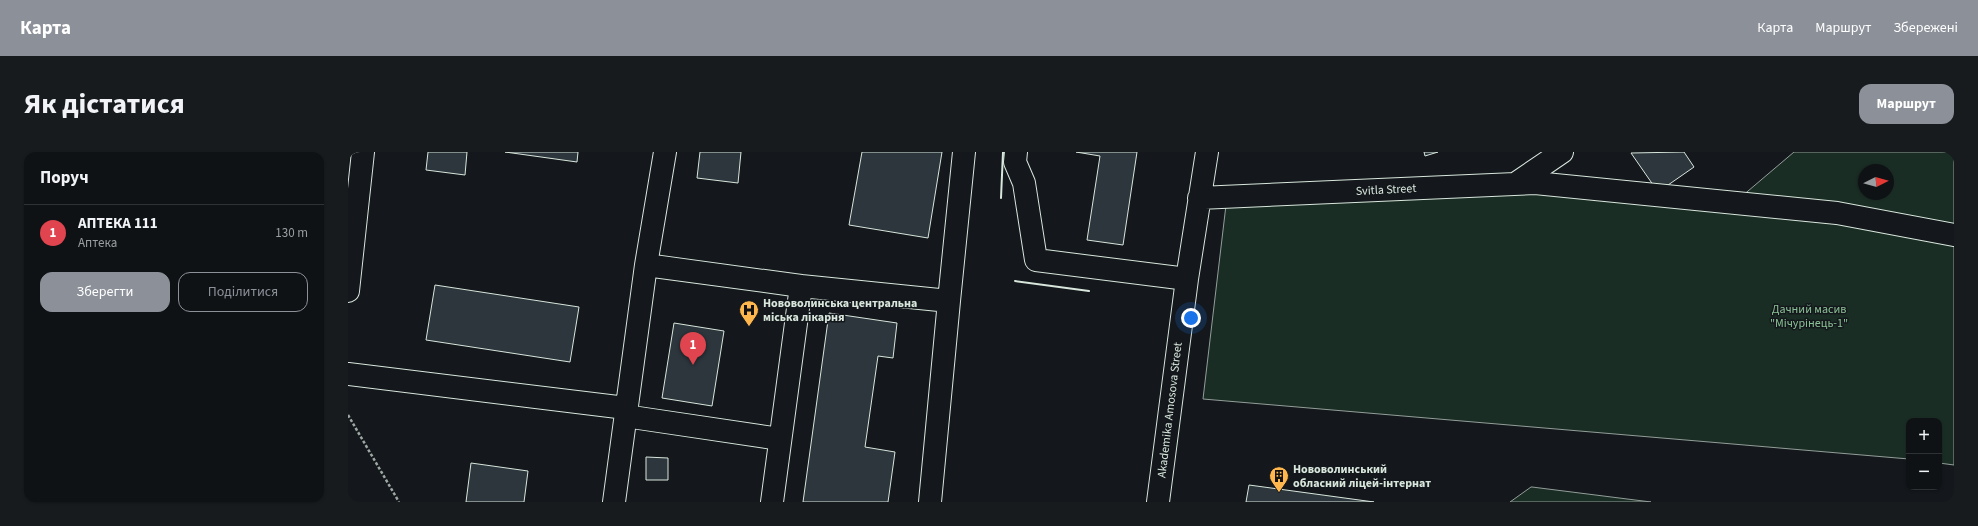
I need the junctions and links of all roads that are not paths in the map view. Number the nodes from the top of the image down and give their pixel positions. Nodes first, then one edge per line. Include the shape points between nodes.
1 (363, 152) edge
2 (664, 152) edge
3 (964, 152) edge
4 (1016, 152) edge
5 (1207, 152) edge
6 (1562, 152) edge
7 (1515, 184) junction
8 (1199, 198) junction
9 (1954, 235) edge
10 (646, 265) junction
11 (1187, 279) junction
12 (801, 286) junction
13 (348, 291) edge
14 (949, 301) junction
15 (348, 374) edge
16 (626, 412) junction
17 (780, 439) junction
18 (614, 502) edge
19 (772, 502) edge
20 (930, 502) edge
21 (1158, 502) edge

1 - 13 street
2 - 10 street
3 - 14 street
4 - 11 street via 1015,162 1024,183 1036,260
5 - 8 street, Akademika Amosova Street
6 - 7 street
7 - 8 street, Svitla Street
7 - 9 street, Svitla Street via 1535,183 1837,213
8 - 11 street, Akademika Amosova Street
10 - 12 street
10 - 16 street
11 - 21 street, Akademika Amosova Street
12 - 14 street
12 - 17 street
14 - 20 street
15 - 16 street
16 - 17 street
16 - 18 street
17 - 19 street

